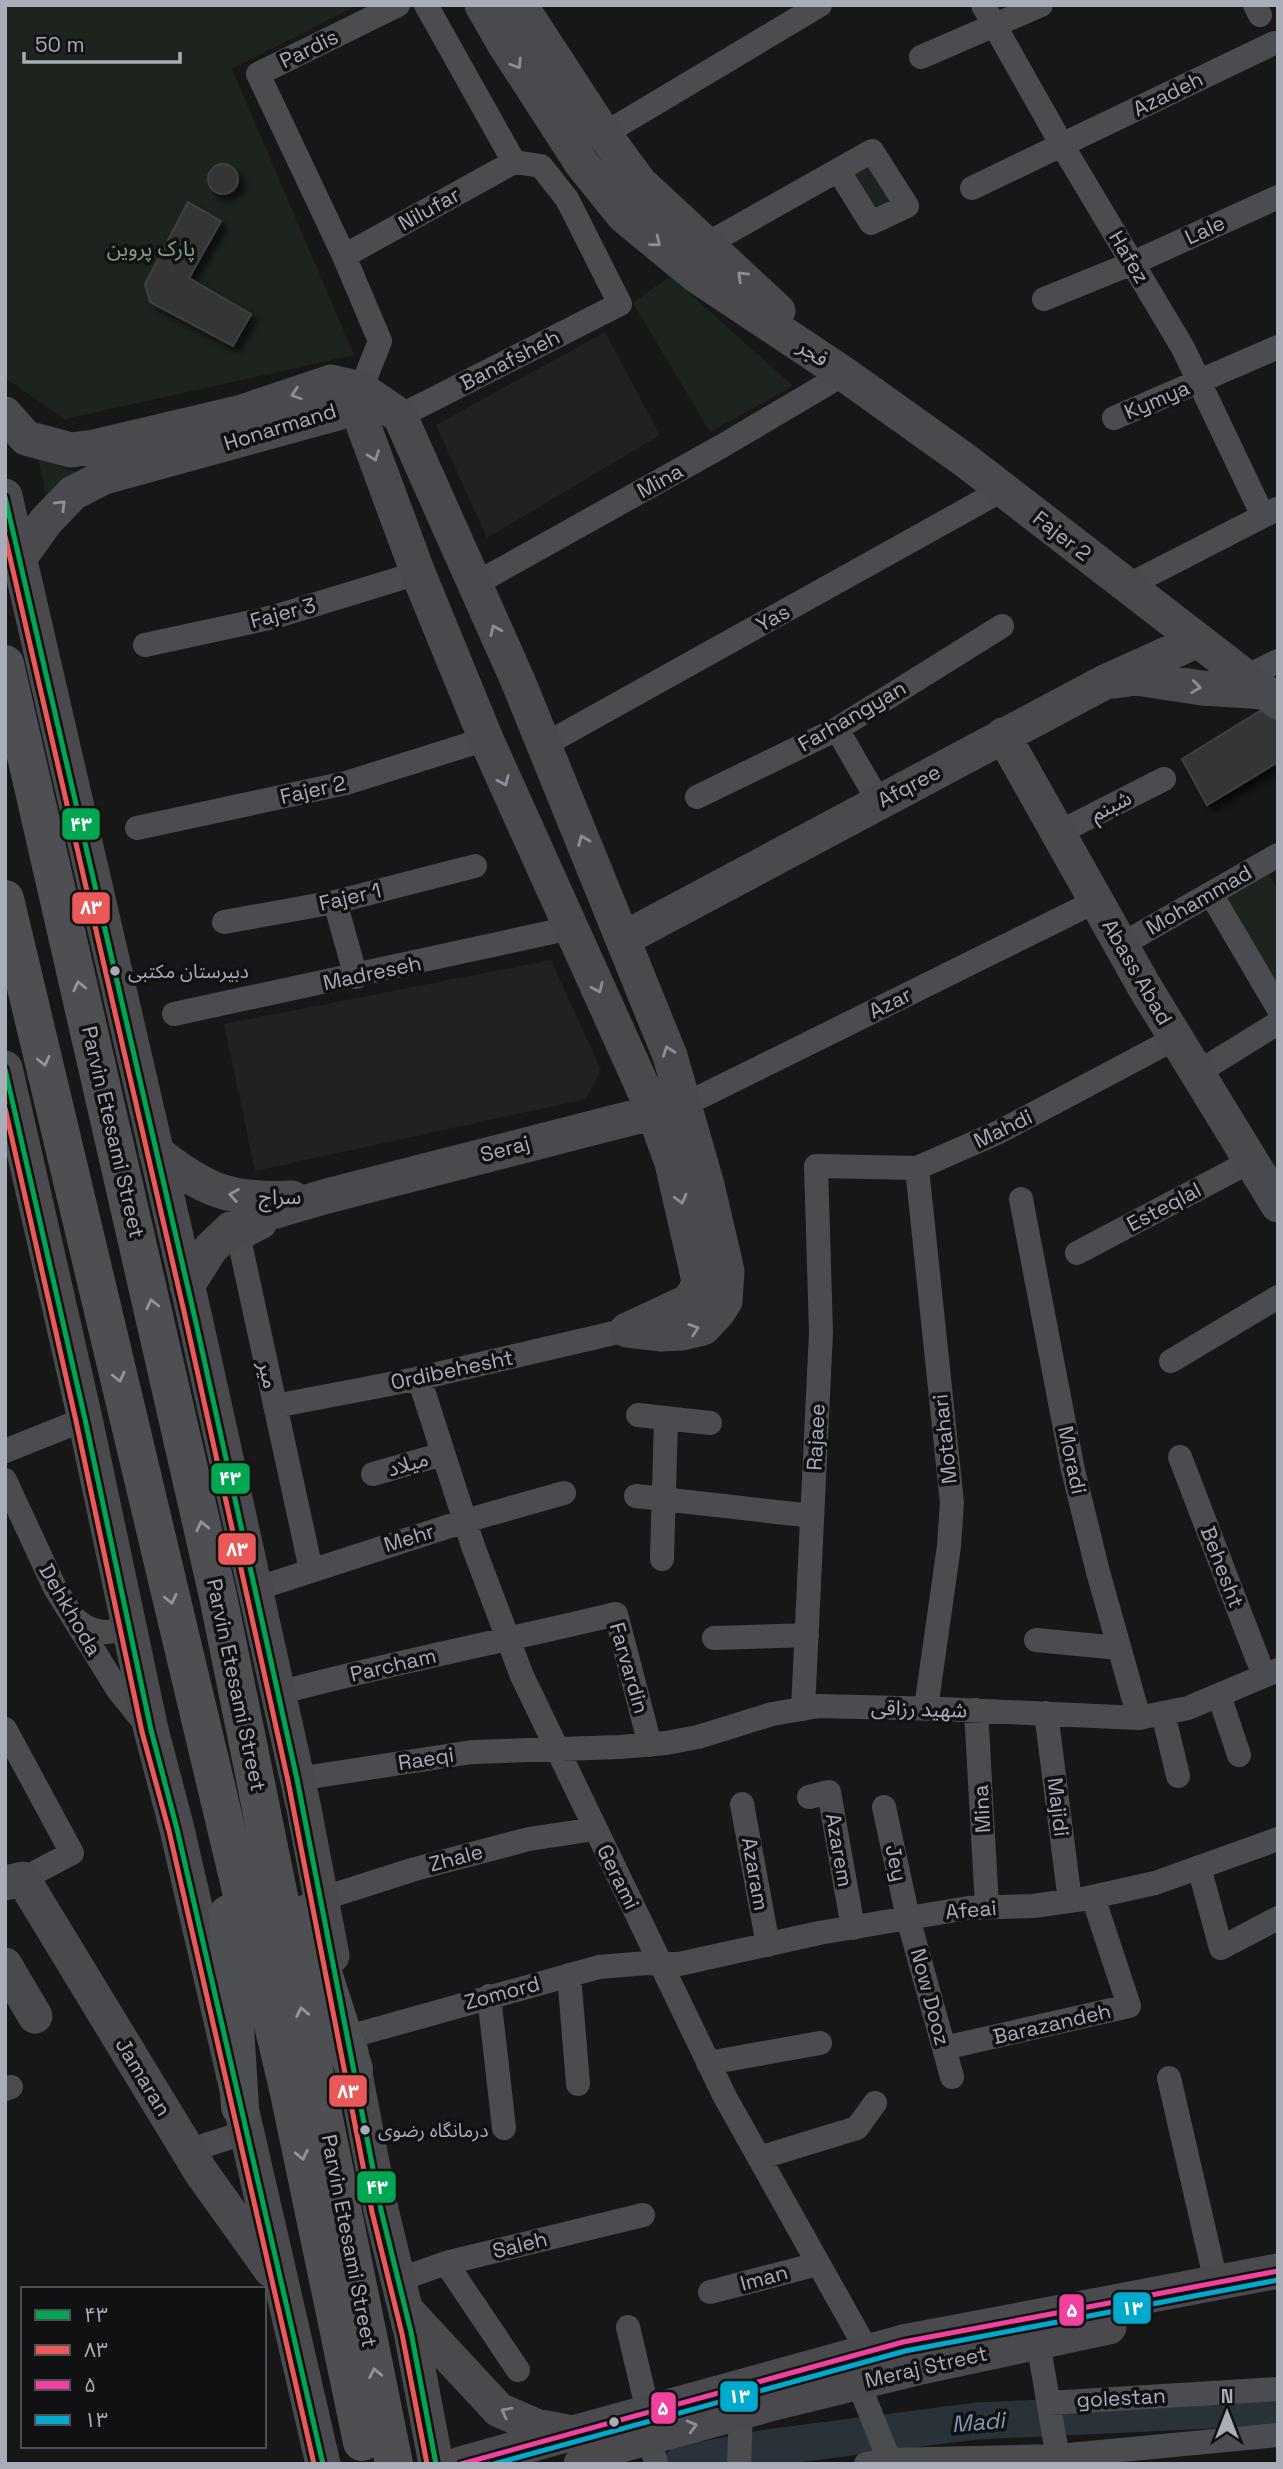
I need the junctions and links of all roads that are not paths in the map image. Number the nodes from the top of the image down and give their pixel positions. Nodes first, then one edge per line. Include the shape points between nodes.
1 (398, 5) edge
2 (426, 5) edge
3 (482, 5) edge
4 (820, 5) edge
5 (1041, 5) edge
6 (526, 7) edge
7 (988, 15) edge
8 (1274, 43) dead end
9 (921, 57) dead end
10 (604, 134) junction
11 (1062, 145) junction
12 (514, 162) junction
13 (838, 170) dead end
14 (972, 188) dead end
15 (1278, 197) edge
16 (707, 244) junction
17 (344, 256) junction
18 (1133, 263) junction
19 (1044, 299) dead end
20 (1278, 347) edge
21 (844, 374) junction
22 (1200, 382) junction
23 (361, 389) junction
24 (5, 414) edge
25 (400, 416) junction
26 (1114, 418) dead end
27 (99, 462) junction
28 (1002, 489) junction
29 (5, 496) edge
30 (1270, 512) edge
31 (19, 559) junction
32 (418, 573) junction
33 (475, 584) junction
34 (1127, 586) junction
35 (1002, 626) dead end
36 (1198, 640) junction
37 (145, 645) dead end
38 (5, 664) edge
39 (1105, 682) junction
40 (1266, 683) edge
41 (837, 729) junction
42 (1003, 735) junction
43 (486, 739) junction
44 (544, 745) junction
45 (1164, 779) dead end
46 (697, 797) dead end
47 (879, 802) junction
48 (138, 828) dead end
49 (1058, 833) junction
50 (1278, 855) edge
51 (475, 866) dead end
52 (1211, 894) junction
53 (5, 899) edge
54 (1096, 901) junction
55 (335, 902) junction
56 (224, 922) dead end
57 (571, 928) junction
58 (623, 939) junction
59 (1121, 945) junction
60 (356, 976) junction
61 (1278, 1007) edge
62 (174, 1014) dead end
63 (1278, 1023) edge
64 (1176, 1038) junction
65 (5, 1068) edge
66 (1198, 1073) junction
67 (668, 1108) junction
68 (156, 1152) junction
69 (1251, 1161) junction
70 (816, 1166) joint
71 (918, 1168) junction
72 (327, 1196) junction
73 (1276, 1197) edge
74 (1021, 1199) dead end
75 (289, 1207) junction
76 (1077, 1254) dead end
77 (187, 1286) junction
78 (1278, 1297) edge
79 (627, 1331) joint
80 (1171, 1361) dead end
81 (419, 1378) junction
82 (275, 1406) junction
83 (638, 1415) dead end
84 (85, 1419) junction
85 (666, 1419) junction
86 (710, 1423) dead end
87 (5, 1451) edge
88 (443, 1454) junction
89 (1180, 1457) dead end
90 (373, 1474) dead end
91 (5, 1480) edge
92 (564, 1493) dead end
93 (636, 1496) dead end
94 (664, 1499) junction
95 (812, 1516) junction
96 (466, 1521) junction
97 (662, 1559) dead end
98 (311, 1570) junction
99 (255, 1589) junction
100 (71, 1615) junction
101 (129, 1627) junction
102 (807, 1636) junction
103 (714, 1638) dead end
104 (509, 1640) junction
105 (1036, 1640) dead end
106 (1119, 1648) junction
107 (1271, 1673) edge
108 (278, 1693) junction
109 (1219, 1695) junction
110 (926, 1708) junction
111 (803, 1709) junction
112 (976, 1710) junction
113 (1046, 1713) junction
114 (1151, 1715) junction
115 (245, 1728) junction
116 (5, 1729) edge
117 (151, 1730) junction
118 (650, 1745) junction
119 (557, 1749) junction
120 (1239, 1755) dead end
121 (1178, 1776) dead end
122 (297, 1779) junction
123 (809, 1797) dead end
124 (742, 1804) dead end
125 (221, 1807) junction
126 (884, 1807) dead end
127 (595, 1829) junction
128 (1278, 1839) edge
129 (1199, 1867) junction
130 (14, 1881) edge
131 (321, 1899) junction
132 (1082, 1899) junction
133 (987, 1907) junction
134 (908, 1918) junction
135 (1278, 1918) edge
136 (853, 1928) junction
137 (768, 1945) junction
138 (659, 1963) junction
139 (5, 1965) edge
140 (569, 1975) junction
141 (489, 1996) junction
142 (35, 2016) dead end
143 (820, 2043) dead end
144 (944, 2048) junction
145 (351, 2053) junction
146 (709, 2063) junction
147 (952, 2077) dead end
148 (1169, 2078) dead end
149 (302, 2084) junction
150 (578, 2084) dead end
151 (875, 2103) dead end
152 (243, 2119) junction
153 (505, 2128) dead end
154 (188, 2151) junction
155 (759, 2158) junction
156 (643, 2215) dead end
157 (446, 2263) junction
158 (818, 2264) junction
159 (1278, 2271) edge
160 (1216, 2282) junction
161 (281, 2285) junction
162 (710, 2292) dead end
163 (1278, 2294) edge
164 (405, 2307) junction
165 (628, 2327) dead end
166 (1038, 2342) junction
167 (299, 2364) junction
168 (863, 2367) junction
169 (518, 2370) dead end
170 (1278, 2389) edge
171 (1049, 2403) junction
172 (741, 2412) junction
173 (1278, 2435) edge
174 (651, 2438) edge
175 (576, 2448) edge
176 (1058, 2460) edge
177 (478, 2461) edge
178 (878, 2462) edge
179 (298, 2464) edge
180 (323, 2464) edge
181 (367, 2464) edge
182 (394, 2464) edge
183 (436, 2464) edge
184 (739, 2464) edge

1 - 17 street, Pardis via 258,74
2 - 12 street
3 -> 21 street, فجر via 554,123 624,216 697,276
4 - 10 street
5 - 7 street
6 - 10 street, فجر
7 - 9 street
7 - 11 street, Hafez
8 - 11 street, Azadeh
10 - 16 street, فجر via 640,183
11 - 14 street
11 - 18 street, Hafez
12 - 17 street, Nilufar
12 - 25 street, Banafsheh via 541,166 567,199 620,304
13 - 16 street
15 - 18 street, Lale
21 -> 16 street, فجر
17 - 23 street via 380,341
18 - 19 street, Lale
18 - 22 street, Hafez
20 - 22 street, Kymya
21 - 28 street, Fajer 2
21 - 33 street, Mina
22 - 26 street, Kymya
22 - 30 street, Hafez
23 - 25 street
23 - 27 street, Honarmand via 331,382
23 -> 32 street via 364,428
24 - 27 street, Honarmand via 26,438
25 - 33 street
31 -> 27 street, Honarmand
28 - 34 street, Fajer 2
28 - 44 street, Yas
29 - 31 street
30 - 34 street
31 - 68 street
32 - 37 street, Fajer 3 via 274,617
32 - 43 street
44 -> 33 street
34 - 36 street, Fajer 2
34 - 39 street via 1146,625 1146,638
35 - 41 street, Farhangyan
36 - 39 street, Afqree
36 - 40 street, Fajer 2
115 -> 38 main road, Parvin Etesami Street
39 -> 40 street via 1136,678 1202,688
39 - 42 street, Afqree
41 - 46 street, Farhangyan
41 - 47 street
42 - 47 street, Afqree
42 - 49 street, Abass Abad
43 - 48 street, Fajer 2 via 346,783
43 -> 57 street
58 -> 44 street
45 - 49 street, شبنم
47 - 58 street, Afqree
49 - 54 street, Abass Abad
50 - 52 street, Mohammad
51 - 55 street, Fajer 1
52 - 59 street, Mohammad
52 - 61 street
53 -> 125 main road, Parvin Etesami Street
54 - 59 street, Abass Abad
54 - 67 street, Azar
55 - 56 street, Fajer 1
55 - 60 street
57 - 60 street, Madreseh
57 -> 67 street
67 -> 58 street via 670,1056
59 - 64 street, Abass Abad
60 - 62 street, Madreseh
63 - 66 street
64 - 66 street, Abass Abad
64 - 71 street, Mahdi via 999,1132
65 - 84 street
66 - 69 street, Abass Abad
67 - 72 street, Seraj
67 - 79 street via 707,1185 727,1271 725,1301 703,1328 662,1334
72 -> 68 street, سراج via 266,1199 227,1195 188,1177
68 - 77 street
69 - 73 street, Abass Abad
69 - 76 street, Esteqlal
70 - 71 street, Mahdi
70 - 95 street, Rajaee via 821,1332
71 - 110 street, Motahari via 952,1503
72 - 75 street, سراج
74 - 106 street, Moradi via 1073,1470
75 - 77 street, سراج via 231,1229 211,1248
75 - 82 street, میر via 239,1239
77 - 99 street
78 - 80 street
79 - 81 street, Ordibehesht
81 - 82 street, Ordibehesht
81 - 88 street, Gerami
82 - 98 street, میر
83 - 85 street
84 - 87 street
84 - 101 street
85 - 86 street
85 - 94 street
88 - 90 street, میلاد
88 - 96 street, Gerami
89 - 107 street, Behesht
91 - 100 street, Dehkhoda
92 - 96 street, Mehr
93 - 94 street
94 - 95 street
94 - 97 street
95 - 102 street, Rajaee
96 - 98 street, Mehr
96 - 104 street, Gerami
98 - 99 street, Mehr
99 - 108 street
100 - 101 street via 97,1632
100 - 117 street, Dehkhoda via 118,1690
101 - 117 street
102 - 103 street
102 - 111 street, Rajaee
104 - 108 street, Parcham
104 - 118 street, Farvardin via 617,1614
104 - 119 street, Gerami
105 - 106 street
106 - 114 street, Moradi
107 - 109 street, شهید رزاقی
108 - 122 street
109 - 114 street, شهید رزاقی via 1188,1708
109 - 120 street
110 - 111 street, شهید رزاقی
110 - 112 street, شهید رزاقی
111 - 118 street, شهید رزاقی
112 - 113 street, شهید رزاقی
112 - 133 street, Mina
113 - 114 street, شهید رزاقی
113 - 132 street, Majidi
114 - 121 street, Moradi
115 - 145 main road
149 -> 115 main road, Parvin Etesami Street
116 - 130 street via 72,1853
117 - 152 street
118 - 119 street, شهید رزاقی
119 - 122 street, Raeqi via 472,1752
119 - 127 street, Gerami
122 - 131 street
123 - 136 street, Azarem via 829,1792
124 - 137 street, Azaram
125 - 149 main road, Parvin Etesami Street
125 - 152 main road
126 - 134 street, Jey
127 - 131 street, Zhale via 529,1839
127 - 138 street, Gerami
128 - 129 street, Afeai
129 - 132 street, Afeai via 1155,1883
129 - 135 street via 1221,1948
130 - 154 street, Jamaran
131 - 145 street
132 - 133 street, Afeai
132 - 144 street, Barazandeh via 1129,2006
133 - 134 street, Afeai
134 - 136 street, Afeai
134 - 144 street, Now Dooz
136 - 137 street, Afeai
137 - 138 street, Afeai via 680,1964
138 - 140 street, Zomord via 599,1967
138 - 146 street, Gerami
139 - 142 street
140 - 141 street, Zomord
140 - 150 street
141 - 145 street, Zomord
141 - 153 street
143 - 146 street
144 - 147 street, Now Dooz
145 - 164 street
146 - 155 street, Gerami
148 - 160 street
149 -> 181 main road, Parvin Etesami Street, bridge
182 -> 149 main road, Parvin Etesami Street, bridge
151 - 155 street via 856,2128
152 - 154 street
152 - 161 street
154 - 161 street, Jamaran
155 - 158 street, Gerami
156 - 157 street, Saleh
157 - 164 street, Saleh
157 - 169 street
158 - 162 street, Iman
158 - 168 street, Gerami
159 - 160 street, Meraj Street
160 - 168 street, Meraj Street via 902,2342
161 - 167 street
163 - 166 street, Meraj Street
164 - 167 street via 414,2412 395,2428 356,2440 335,2433 317,2412
175 -> 164 street via 499,2410
164 - 183 street
165 - 174 street
166 - 168 street, Meraj Street
166 - 171 street
167 - 179 street via 307,2434
167 - 180 street
168 - 172 street, Meraj Street
168 - 174 street, Meraj Street
168 - 178 street, Gerami
170 - 171 street, golestan
171 - 176 street
174 -> 172 street, Meraj Street
172 - 184 street
173 - 176 street
174 - 175 street, Meraj Street
175 - 177 street, Meraj Street
176 - 178 street

